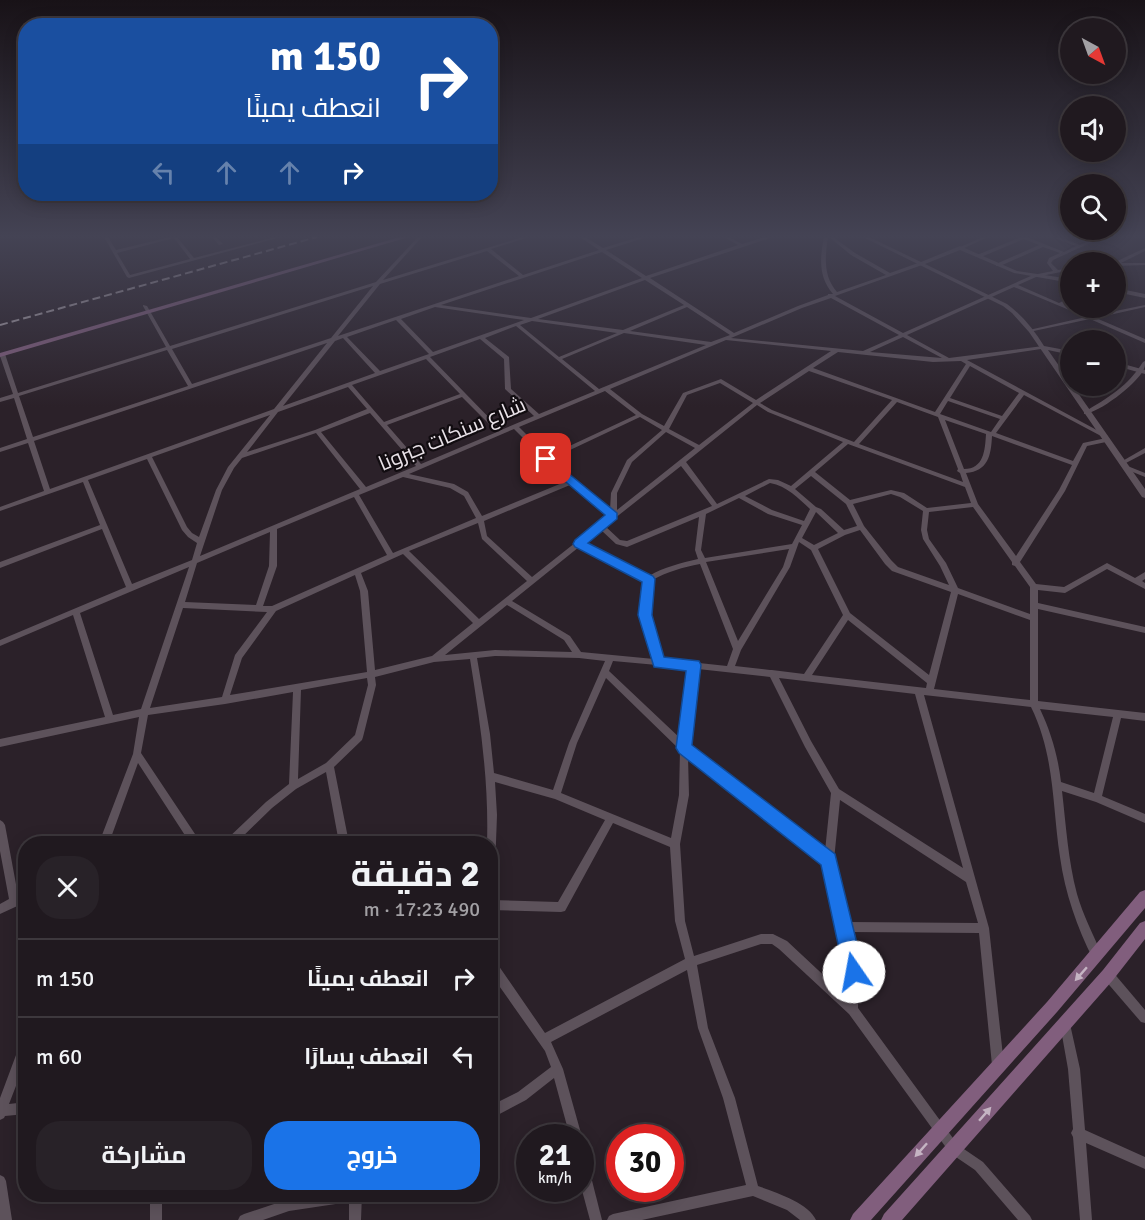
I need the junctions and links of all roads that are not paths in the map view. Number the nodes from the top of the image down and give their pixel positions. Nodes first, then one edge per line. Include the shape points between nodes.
1 (198, 294) edge
2 (201, 294) edge
3 (342, 294) edge
4 (369, 294) edge
5 (471, 294) edge
6 (602, 294) edge
7 (671, 294) edge
8 (832, 294) joint
9 (983, 294) edge
10 (996, 294) edge
11 (1034, 294) edge
12 (990, 297) junction
13 (688, 305) junction
14 (1059, 305) joint
15 (434, 306) junction
16 (1145, 306) edge
17 (147, 309) junction
18 (397, 318) junction
19 (1090, 319) junction
20 (528, 320) junction
21 (516, 324) junction
22 (625, 331) junction
23 (1031, 331) junction
24 (903, 334) junction
25 (734, 335) junction
26 (344, 336) junction
27 (481, 337) junction
28 (334, 339) junction
29 (725, 339) junction
30 (1145, 341) edge
31 (713, 344) junction
32 (170, 347) junction
33 (1041, 347) junction
34 (837, 350) junction
35 (1060, 351) edge
36 (1, 353) edge
37 (863, 353) junction
38 (430, 356) junction
39 (558, 359) junction
40 (949, 360) junction
41 (961, 360) junction
42 (1145, 363) edge
43 (969, 364) junction
44 (1126, 367) edge
45 (810, 369) junction
46 (1143, 372) edge
47 (379, 374) junction
48 (350, 385) junction
49 (190, 387) junction
50 (601, 390) junction
51 (1022, 393) junction
52 (464, 394) junction
53 (15, 396) junction
54 (946, 398) junction
55 (0, 400) edge
56 (895, 401) junction
57 (756, 403) junction
58 (276, 410) junction
59 (371, 410) junction
60 (1086, 413) junction
61 (640, 415) junction
62 (537, 416) junction
63 (939, 416) junction
64 (1004, 419) junction
65 (383, 424) junction
66 (514, 426) junction
67 (665, 430) junction
68 (317, 431) junction
69 (500, 432) junction
70 (990, 434) junction
71 (1104, 438) junction
72 (29, 440) junction
73 (847, 442) junction
74 (855, 445) junction
75 (699, 448) junction
76 (0, 450) edge
77 (1145, 450) edge
78 (240, 456) junction
79 (149, 457) junction
80 (546, 459) junction
81 (682, 462) junction
82 (1075, 464) junction
83 (1124, 465) junction
84 (420, 466) junction
85 (960, 471) junction
86 (812, 473) junction
87 (401, 474) junction
88 (1145, 475) edge
89 (85, 480) junction
90 (571, 482) junction
91 (965, 485) junction
92 (364, 489) junction
93 (791, 489) junction
94 (48, 492) junction
95 (355, 493) junction
96 (1145, 495) edge
97 (740, 496) junction
98 (849, 503) junction
99 (975, 505) junction
100 (716, 507) junction
101 (0, 509) edge
102 (813, 509) junction
103 (926, 510) junction
104 (703, 512) junction
105 (613, 516) junction
106 (480, 519) junction
107 (806, 524) junction
108 (104, 526) junction
109 (602, 526) junction
110 (274, 527) junction
111 (861, 527) junction
112 (843, 533) junction
113 (799, 538) junction
114 (201, 542) junction
115 (579, 544) junction
116 (794, 546) junction
117 (814, 548) junction
118 (404, 551) junction
119 (391, 556) junction
120 (196, 560) junction
121 (704, 561) junction
122 (1015, 563) junction
123 (0, 565) edge
124 (357, 572) junction
125 (1145, 575) edge
126 (649, 579) junction
127 (531, 581) junction
128 (1136, 581) junction
129 (1145, 586) edge
130 (1034, 587) junction
131 (130, 588) junction
132 (955, 590) junction
133 (507, 602) junction
134 (182, 605) junction
135 (1035, 605) junction
136 (258, 609) junction
137 (273, 609) junction
138 (76, 612) junction
139 (847, 615) junction
140 (1034, 618) junction
141 (478, 623) junction
142 (1145, 630) edge
143 (0, 643) edge
144 (737, 649) junction
145 (473, 655) junction
146 (579, 655) junction
147 (434, 659) junction
148 (610, 659) junction
149 (659, 662) junction
150 (694, 665) junction
151 (730, 669) junction
152 (604, 671) junction
153 (772, 673) junction
154 (372, 674) junction
155 (807, 677) junction
156 (932, 682) junction
157 (297, 687) junction
158 (924, 693) junction
159 (225, 700) junction
160 (1034, 705) junction
161 (144, 712) junction
162 (1118, 715) junction
163 (1145, 717) edge
164 (110, 718) junction
165 (0, 743) edge
166 (684, 748) junction
167 (137, 754) junction
168 (329, 766) junction
169 (489, 776) junction
170 (1058, 785) junction
171 (293, 786) junction
172 (836, 792) junction
173 (556, 795) junction
174 (1097, 798) junction
175 (611, 818) junction
176 (1145, 819) edge
177 (0, 825) edge
178 (107, 836) edge
179 (191, 836) edge
180 (236, 836) edge
181 (343, 836) edge
182 (493, 836) edge
183 (675, 844) junction
184 (829, 860) junction
185 (971, 879) junction
186 (1145, 897) edge
187 (18, 900) edge
188 (14, 902) junction
189 (498, 905) edge
190 (0, 909) edge
191 (845, 927) junction
192 (984, 928) junction
193 (1145, 928) edge
194 (1097, 955) junction
195 (691, 962) junction
196 (498, 975) edge
197 (1108, 975) junction
198 (853, 1010) junction
199 (1145, 1018) edge
200 (1064, 1023) junction
201 (543, 1040) junction
202 (18, 1065) edge
203 (998, 1067) junction
204 (557, 1069) junction
205 (498, 1109) edge
206 (18, 1110) edge
207 (0, 1113) edge
208 (572, 1124) edge
209 (940, 1130) junction
210 (1077, 1133) junction
211 (954, 1149) junction
212 (1145, 1164) edge
213 (0, 1181) edge
214 (753, 1190) junction
215 (156, 1202) edge
216 (309, 1202) edge
217 (356, 1202) edge
218 (591, 1202) edge
219 (6, 1220) edge
220 (156, 1220) edge
221 (244, 1220) edge
222 (355, 1220) edge
223 (596, 1220) edge
224 (613, 1220) edge
225 (810, 1220) edge
226 (859, 1220) edge
227 (890, 1220) edge
228 (1026, 1220) edge
229 (1086, 1220) edge

1 - 17 main road
2 - 17 main road
3 - 32 street
4 - 28 street
5 - 15 street
6 - 20 street
7 - 13 street
8 - 24 street
8 - 25 street, شارع سنكات جبرونا
9 - 12 street
10 - 12 street
11 - 14 street
12 - 23 street via 1014,312
12 - 24 street
13 - 22 street
13 - 25 street
14 - 19 street
15 - 18 street
15 - 20 street
16 - 19 street
17 - 32 street
17 - 36 main road
18 - 26 street
18 - 38 street
19 - 23 street
19 - 30 street
20 - 21 street
20 - 22 street
21 - 27 street
21 - 39 street
22 - 31 street
22 - 39 street
23 - 33 street
24 - 37 street
24 - 40 street
25 - 29 street, شارع سنكات جبرونا
26 - 28 street
26 - 47 street
27 - 38 street
27 - 62 street via 507,358 508,389
28 - 49 street
28 - 58 street
29 - 31 street, شارع سنكات جبرونا
29 - 34 street
31 - 50 street, شارع سنكات جبرونا
32 - 49 street
32 - 53 street
33 - 35 street
33 - 41 street
33 - 60 street
34 - 37 street
34 - 45 street
36 - 53 street
37 - 40 street
38 - 47 street
38 - 52 street
39 - 50 street
40 - 41 street
41 - 43 street
42 - 46 street
43 - 51 street
43 - 54 street
44 - 46 street
45 - 56 street
45 - 57 street
46 - 60 street
47 - 48 street
48 - 58 street
48 - 59 street
49 - 72 street
50 - 61 street
50 - 62 street, شارع سنكات جبرونا
51 - 64 street
51 - 71 street
52 - 65 street
52 - 69 street
53 - 55 street
53 - 72 street
54 - 63 street
54 - 64 street
56 - 63 street
56 - 74 street
57 - 67 street via 726,382 717,381 685,394
57 - 73 street
57 - 75 street
58 - 78 street
58 - 79 street
59 - 65 street
59 - 68 street
60 - 71 street
61 - 67 street
61 - 80 street
62 - 66 street, شارع سنكات جبرونا
63 - 70 street
63 - 85 street
64 - 70 street
65 - 84 street
66 - 69 street, شارع سنكات جبرونا
66 - 80 street
67 - 75 street
67 - 105 street via 628,461 614,494
68 - 78 street
68 - 92 street
69 - 84 street, شارع سنكات جبرونا
70 - 82 street
70 - 85 street via 988,452 977,470
71 - 82 street via 1085,444
71 - 83 street
72 - 76 street
72 - 94 street
73 - 74 street
73 - 86 street
74 - 91 street
75 - 81 street
77 - 83 street
78 - 114 street via 219,490
79 - 89 street
79 - 114 street via 184,528
80 - 90 street
81 - 100 street
81 - 105 street
82 - 122 street
83 - 88 street
83 - 96 street
84 - 87 street, شارع سنكات جبرونا
85 - 91 street
86 - 93 street
86 - 98 street
87 - 92 street, شارع سنكات جبرونا
87 - 106 street via 462,490
89 - 94 street
89 - 108 street
90 - 105 street
90 - 106 street
91 - 99 street
92 - 95 street, شارع سنكات جبرونا
93 - 97 street via 769,481
93 - 102 street
94 - 101 street
95 - 110 street, شارع سنكات جبرونا
95 - 119 street
97 - 100 street
97 - 107 street via 770,512
98 - 103 street via 891,492
98 - 111 street
99 - 103 street
99 - 122 street
100 - 104 street
102 - 107 street
102 - 112 street
103 - 132 street via 926,539
104 - 109 street via 627,544 618,542
104 - 121 street via 698,550
105 - 109 street
106 - 118 street
106 - 127 street via 484,537
107 - 113 street
108 - 123 street
108 - 131 street
109 - 115 street
110 - 120 street, شارع سنكات جبرونا
110 - 136 street via 273,566
111 - 112 street
111 - 132 street via 895,569
112 - 117 street
113 - 116 street
113 - 117 street
114 - 120 street
115 - 126 street
115 - 127 street
116 - 121 street
116 - 144 street via 786,567
117 - 139 street
118 - 119 street
118 - 141 street
119 - 124 street
120 - 131 street, شارع سنكات جبرونا
120 - 134 street
121 - 126 street via 663,571
121 - 144 street
122 - 130 street
124 - 137 street
124 - 154 street via 364,591
125 - 128 street
126 - 149 street via 645,615
127 - 133 street
128 - 129 street
128 - 130 street via 1107,566 1065,591
130 - 135 street
131 - 138 street, شارع سنكات جبرونا
132 - 140 street
132 - 156 street
133 - 141 street
133 - 146 street via 567,638
134 - 136 street
134 - 161 street
135 - 140 street
135 - 142 street
136 - 137 street
137 - 159 street via 238,657
138 - 143 street, شارع سنكات جبرونا
138 - 164 street
139 - 155 street
139 - 156 street
140 - 160 street
141 - 147 street
144 - 151 street
145 - 146 street
145 - 147 street
145 - 169 street
146 - 148 street
147 - 154 street
148 - 149 street
148 - 152 street
149 - 150 street
150 - 151 street
150 - 166 street
151 - 153 street
152 - 166 street
152 - 173 street
153 - 155 street
153 - 172 street
154 - 157 street
154 - 168 street via 363,729
155 - 158 street
156 - 158 street
157 - 159 street
157 - 171 street
158 - 160 street
158 - 185 street
159 - 161 street
160 - 162 street
160 - 170 street via 1042,718
161 - 164 street
161 - 167 street
162 - 163 street
162 - 174 street
164 - 165 street
166 - 183 street via 684,795
166 - 184 street
167 - 178 street
167 - 179 street
168 - 171 street
168 - 181 street
169 - 173 street
169 - 182 street
170 - 174 street
170 - 194 street via 1064,855 1076,909
171 - 180 street
172 - 184 street
172 - 185 street
173 - 175 street
174 - 176 street
175 - 183 street
175 - 189 street via 561,907
177 - 188 street
183 - 195 street via 680,921
184 - 191 street
185 - 192 street
186 - 194 main road
187 - 188 street
188 - 190 street
191 - 192 street
191 - 198 street via 854,972
192 - 203 street
193 - 197 main road
194 -> 203 main road
195 - 198 street via 761,939 773,939
195 - 201 street
195 - 214 street via 703,1028 729,1098
196 - 201 street
197 - 199 street
197 - 200 main road
198 - 209 street
200 - 210 street via 1074,1069
211 -> 200 main road
201 - 204 street
202 - 207 street
203 - 209 main road
204 - 205 street
204 - 208 street
206 - 207 street
209 - 211 street
209 -> 226 main road
210 - 212 street
210 - 229 street
211 - 227 main road
211 - 228 street via 979,1166
213 - 219 street
214 - 224 street
214 - 225 street via 790,1205
215 - 220 street
216 - 221 street
217 - 222 street
218 - 223 street

